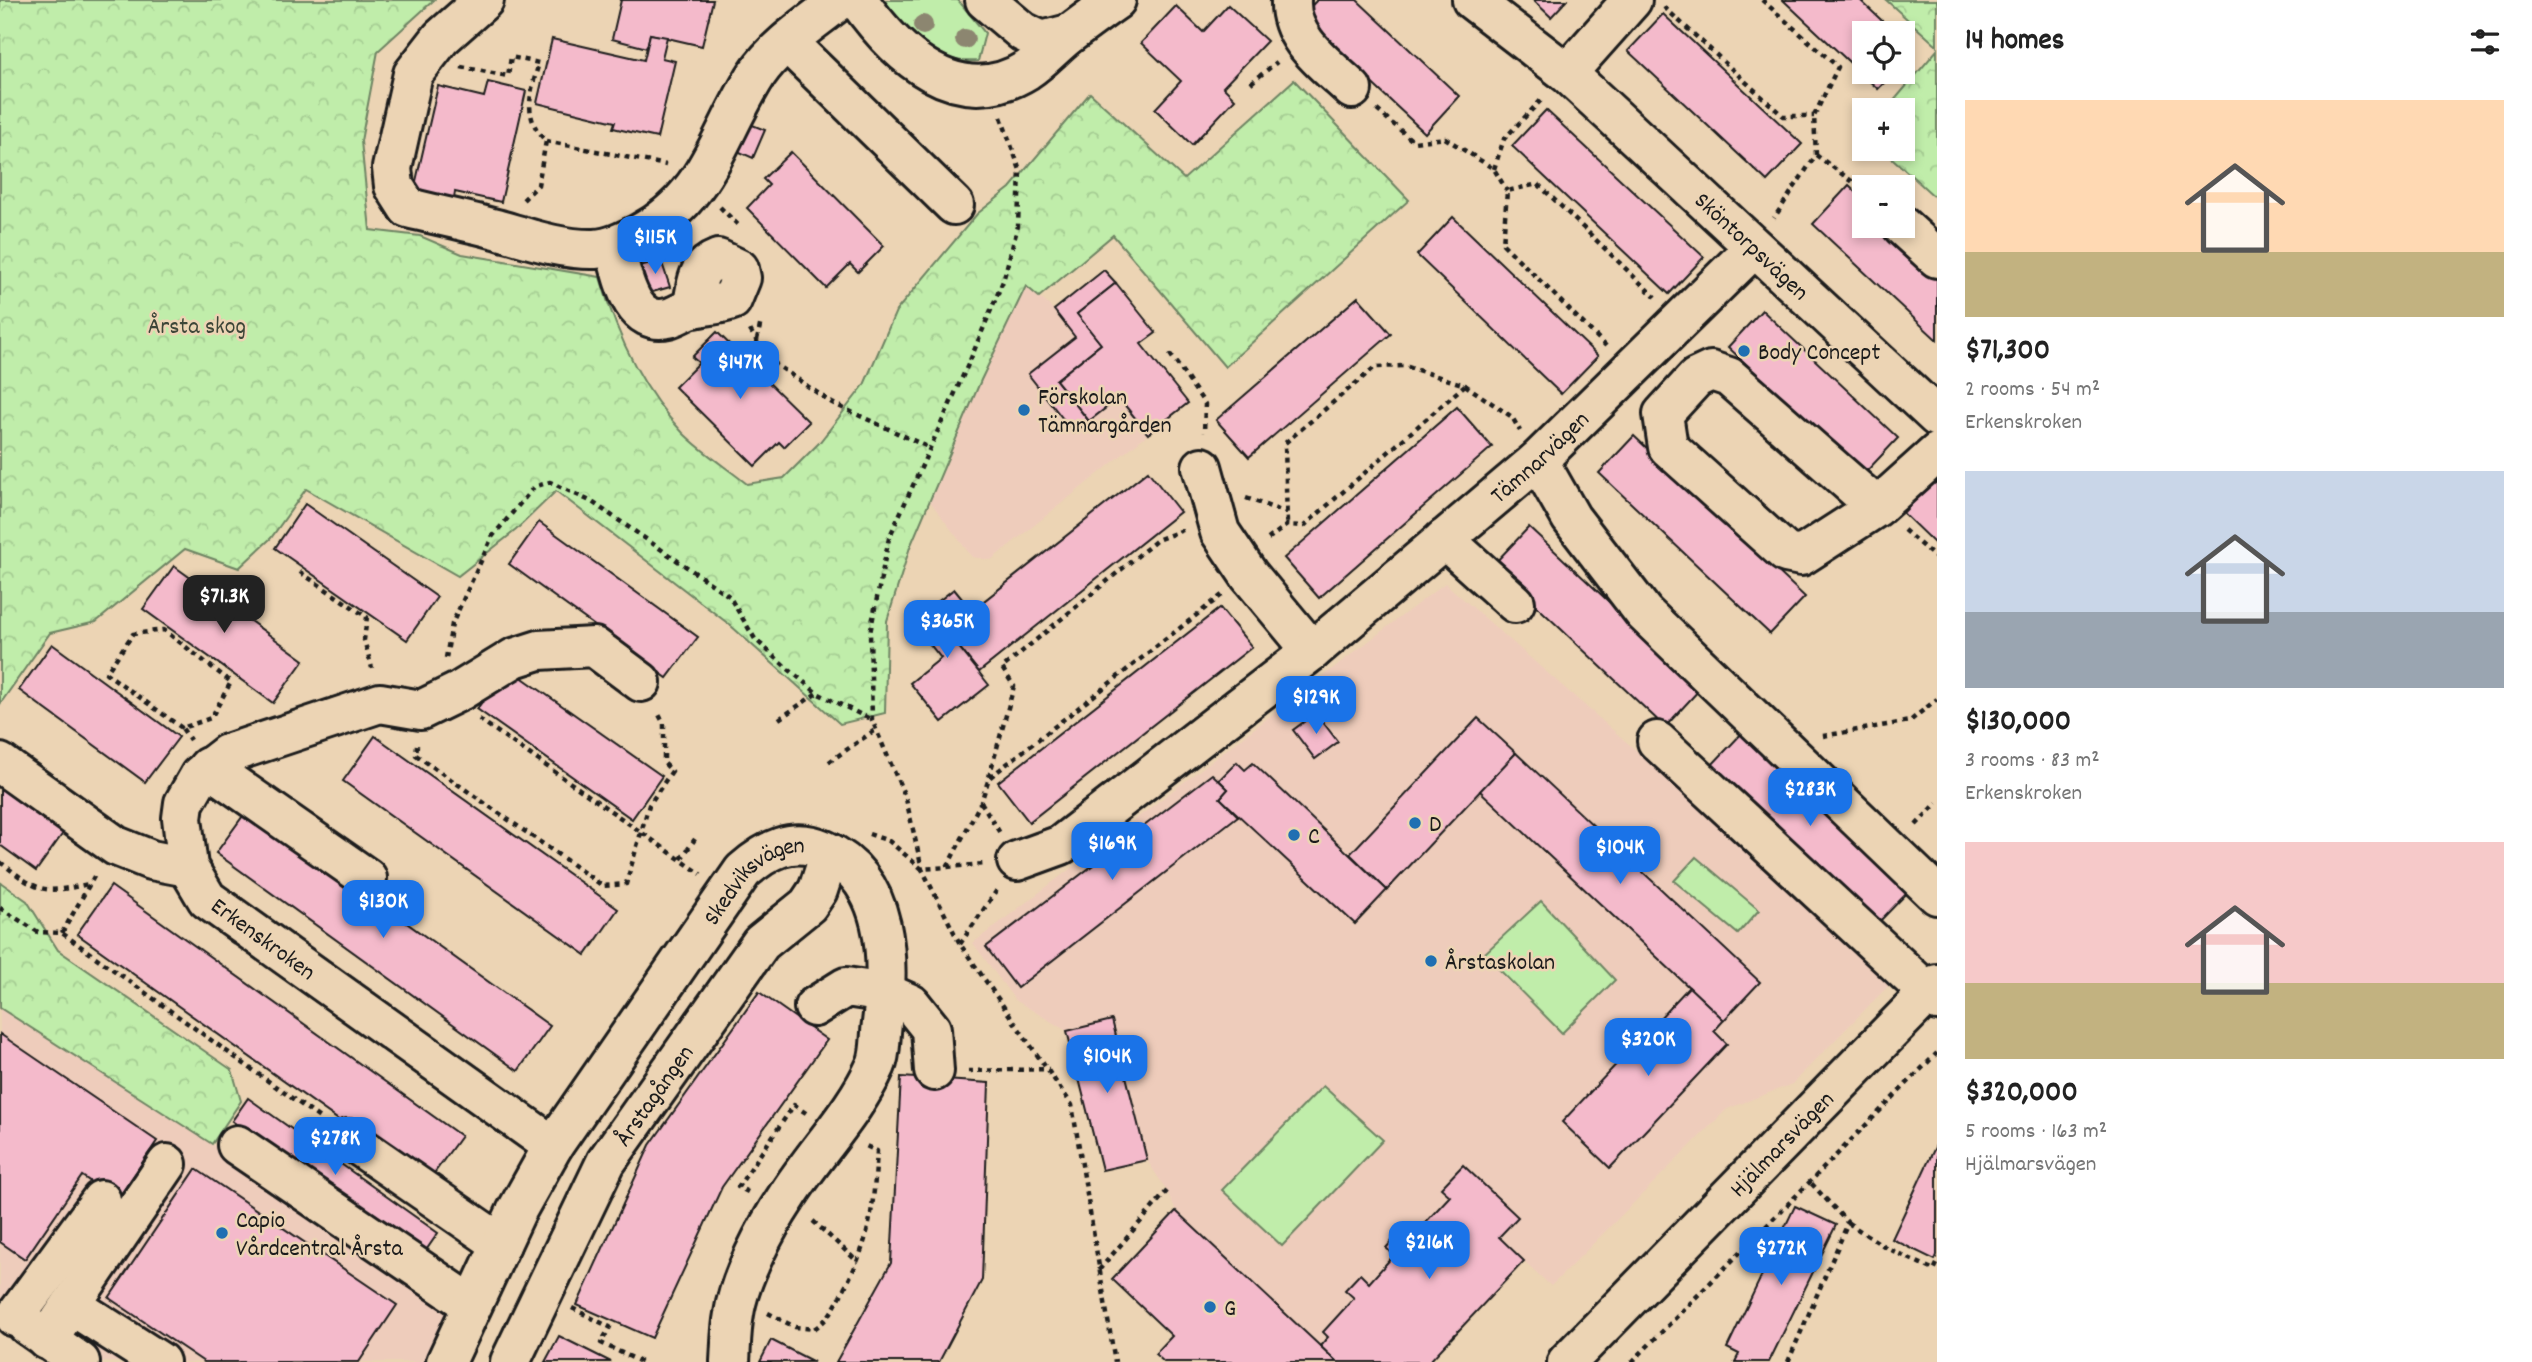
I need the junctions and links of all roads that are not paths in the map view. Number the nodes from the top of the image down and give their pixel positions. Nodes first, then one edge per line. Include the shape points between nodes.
1 (484, 0) edge
2 (840, 0) edge
3 (858, 0) edge
4 (985, 0) edge
5 (1116, 0) edge
6 (1292, 0) edge
7 (1472, 0) edge
8 (1632, 0) edge
9 (1069, 34) junction
10 (788, 43) junction
11 (1567, 73) junction
12 (1352, 89) road end
13 (954, 205) dead end
14 (1915, 238) edge
15 (614, 246) junction
16 (1754, 248) junction
17 (1937, 258) edge
18 (692, 308) dead end
19 (1937, 417) edge
20 (1937, 453) edge
21 (1538, 460) junction
22 (1202, 467) road end
23 (1877, 506) junction
24 (1444, 539) junction
25 (1515, 603) dead end
26 (1312, 651) junction
27 (641, 682) road end
28 (1657, 741) dead end
29 (0, 763) edge
30 (208, 767) junction
31 (830, 853) junction
32 (1017, 861) road end
33 (188, 867) junction
34 (367, 878) dead end
35 (1937, 895) edge
36 (886, 993) junction
37 (1935, 999) edge
38 (814, 1007) dead end
39 (934, 1071) road end
40 (349, 1139) road end
41 (237, 1145) dead end
42 (553, 1146) junction
43 (167, 1164) dead end
44 (101, 1200) dead end
45 (501, 1244) junction
46 (71, 1305) junction
47 (472, 1305) junction
48 (8, 1311) edge
49 (47, 1340) junction
50 (80, 1362) edge
51 (160, 1362) edge
52 (446, 1362) edge
53 (510, 1362) edge
54 (730, 1362) edge
55 (1567, 1362) edge
56 (1600, 1362) edge

1 - 15 street via 441,38 413,74 395,149 394,186 408,208 574,248
2 - 10 street
3 - 9 street via 877,27 918,64 945,79 991,86 1027,69
4 - 9 street via 1023,32 1042,41
5 - 9 street
6 - 12 street via 1291,19 1302,40
7 - 11 street, Sköntorpsvägen
8 - 11 street
10 - 13 street
10 - 15 street via 758,72 710,187 655,225
11 - 16 street, Sköntorpsvägen
14 - 17 street
15 - 18 street via 631,301 642,313 667,318
16 - 19 street, Sköntorpsvägen
16 - 21 street, Tämnarvägen
20 - 23 street
21 - 24 street, Tämnarvägen
21 - 35 street via 1571,519 1644,613
22 - 26 street via 1220,531 1248,575
23 - 23 street via 1729,377 1711,371 1696,378 1663,414 1668,447 1786,553 1801,556
24 - 25 street
24 - 26 street, Tämnarvägen
26 - 32 street, Tämnarvägen via 1061,845
27 - 30 street, Erkenskroken via 594,647 539,650 514,658 421,710 380,703 250,744
28 - 37 street
29 - 33 street via 116,846
30 - 33 street, Erkenskroken via 184,803 182,842
30 - 34 street
31 - 36 street, Skedviksvägen via 863,881 875,902
31 - 42 street, Skedviksvägen via 802,843 776,847 743,871
31 - 53 street, Årstagången via 808,905 761,943 606,1162
33 - 42 street, Erkenskroken via 207,899
36 - 38 street via 846,987
36 - 39 street via 911,1004 931,1029
36 - 54 street, Skedviksvägen via 877,1063 763,1238 734,1313
37 - 55 street, Hjälmarsvägen
37 - 56 street, Hjälmarsvägen
40 - 45 street
41 - 47 street
42 - 45 street, Skedviksvägen
43 - 46 street
44 - 48 street
45 - 47 street, Skedviksvägen
46 - 49 street
46 - 51 street
47 - 52 street, Skedviksvägen
48 - 49 street
49 - 50 street

